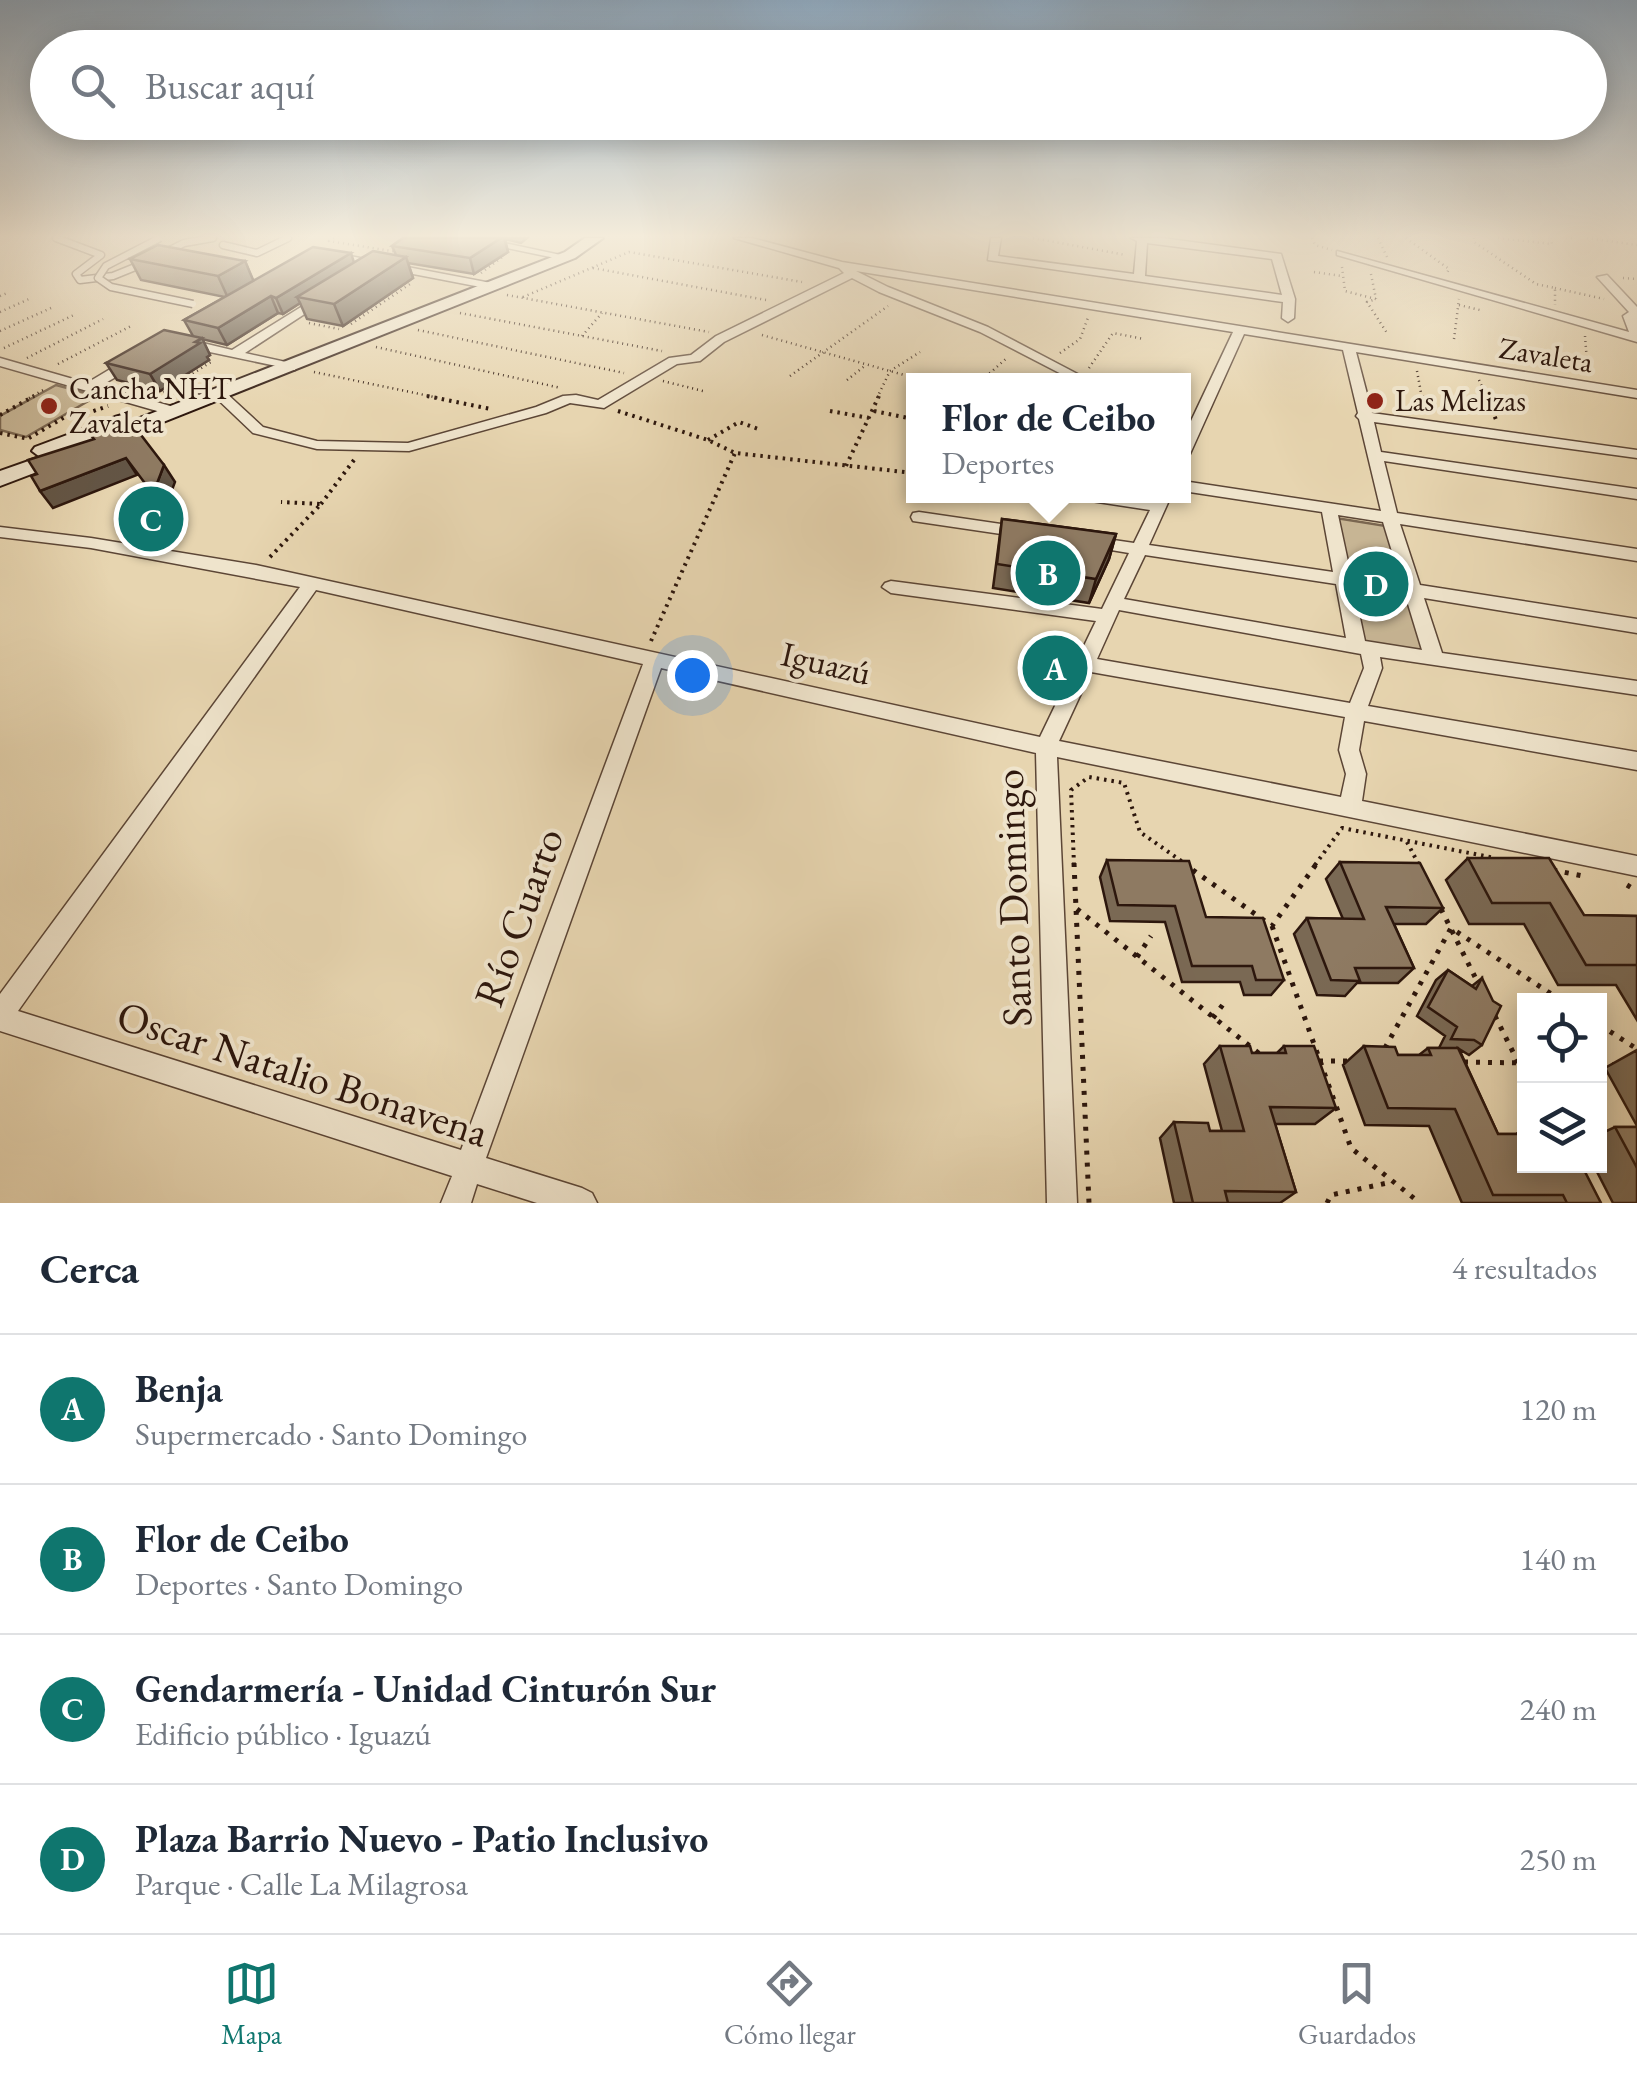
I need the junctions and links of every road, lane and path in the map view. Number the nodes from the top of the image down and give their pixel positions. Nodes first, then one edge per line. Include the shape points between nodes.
1 (143, 294) edge
2 (328, 294) edge
3 (400, 294) edge
4 (457, 294) edge
5 (463, 294) edge
6 (512, 294) edge
7 (530, 294) edge
8 (734, 294) edge
9 (813, 294) edge
10 (889, 294) edge
11 (1023, 294) edge
12 (1255, 294) edge
13 (1288, 294) edge
14 (1357, 294) edge
15 (1375, 294) edge
16 (1459, 294) edge
17 (1482, 294) edge
18 (1555, 294) edge
19 (1583, 294) edge
20 (1619, 294) edge
21 (523, 297) junction
22 (899, 298) junction
23 (29, 299) dead end
24 (1289, 299) junction
25 (1376, 299) junction
26 (193, 304) dead end
27 (1092, 304) junction
28 (1628, 304) junction
29 (793, 305) junction
30 (1458, 305) junction
31 (51, 308) dead end
32 (436, 308) junction
33 (1480, 310) dead end
34 (0, 312) edge
35 (603, 312) junction
36 (76, 314) dead end
37 (1555, 314) junction
38 (1288, 318) dead end
39 (290, 319) junction
40 (103, 320) dead end
41 (1584, 322) junction
42 (133, 325) dead end
43 (394, 325) junction
44 (1242, 328) junction
45 (188, 329) edge
46 (743, 329) junction
47 (0, 331) edge
48 (1386, 333) dead end
49 (350, 334) junction
50 (582, 336) junction
51 (728, 336) junction
52 (1637, 337) edge
53 (1454, 338) dead end
54 (1144, 339) dead end
55 (1019, 346) junction
56 (1349, 348) junction
57 (0, 350) edge
58 (823, 352) junction
59 (920, 352) dead end
60 (231, 353) junction
61 (138, 358) edge
62 (695, 358) junction
63 (1414, 360) junction
64 (1048, 362) junction
65 (1588, 362) dead end
66 (6, 364) edge
67 (282, 365) junction
68 (866, 365) junction
69 (1474, 369) junction
70 (890, 372) junction
71 (990, 373) edge
72 (1068, 373) edge
73 (1086, 373) edge
74 (40, 374) junction
75 (790, 376) dead end
76 (906, 376) edge
77 (646, 377) junction
78 (63, 380) junction
79 (847, 380) dead end
80 (88, 387) junction
81 (703, 391) dead end
82 (1637, 394) edge
83 (220, 395) junction
84 (564, 399) junction
85 (599, 404) junction
86 (158, 407) junction
87 (830, 410) dead end
88 (872, 410) junction
89 (0, 415) edge
90 (520, 416) junction
91 (1364, 416) junction
92 (869, 418) junction
93 (906, 418) edge
94 (1191, 419) edge
95 (82, 420) dead end
96 (1428, 425) junction
97 (761, 430) dead end
98 (1503, 435) junction
99 (708, 440) junction
100 (24, 441) dead end
101 (365, 444) junction
102 (735, 453) junction
103 (1375, 455) junction
104 (1635, 457) edge
105 (846, 466) junction
106 (0, 467) edge
107 (906, 472) edge
108 (0, 479) edge
109 (1191, 487) edge
110 (1637, 494) edge
111 (281, 502) dead end
112 (1160, 503) edge
113 (322, 504) junction
114 (1329, 508) junction
115 (1390, 517) junction
116 (919, 518) dead end
117 (0, 532) edge
118 (1047, 536) edge
119 (1066, 538) edge
120 (1139, 548) junction
121 (1637, 555) edge
122 (256, 571) junction
123 (1343, 579) junction
124 (310, 584) junction
125 (891, 587) dead end
126 (1414, 590) junction
127 (1111, 609) junction
128 (1637, 626) edge
129 (1363, 648) junction
130 (650, 656) junction
131 (1434, 658) junction
132 (1086, 664) junction
133 (1637, 688) edge
134 (1356, 712) junction
135 (1046, 747) junction
136 (1637, 762) edge
137 (1350, 808) junction
138 (1382, 814) junction
139 (1406, 841) junction
140 (1500, 860) edge
141 (1637, 866) edge
142 (1537, 867) edge
143 (1424, 876) edge
144 (1593, 878) dead end
145 (1611, 882) dead end
146 (1637, 890) edge
147 (1433, 893) edge
148 (1076, 909) junction
149 (1272, 926) junction
150 (1451, 928) junction
151 (1152, 936) dead end
152 (1137, 957) junction
153 (1551, 993) edge
154 (1485, 996) edge
155 (1227, 998) dead end
156 (1494, 1012) edge
157 (0, 1016) edge
158 (1214, 1018) junction
159 (1607, 1030) edge
160 (1637, 1049) edge
161 (1517, 1054) edge
162 (1302, 1060) edge
163 (1320, 1060) junction
164 (1268, 1061) edge
165 (1359, 1061) dead end
166 (1378, 1061) edge
167 (1449, 1062) edge
168 (1517, 1063) edge
169 (1607, 1064) edge
170 (1618, 1064) dead end
171 (469, 1168) junction
172 (1394, 1182) junction
173 (456, 1203) edge
174 (582, 1203) edge
175 (1062, 1203) edge
176 (1089, 1203) edge
177 (1327, 1203) edge
178 (1420, 1203) edge

1 - 26 lane, bridge
2 - 39 street
3 - 49 path
4 - 49 main road
5 - 32 main road
6 - 21 path
7 - 21 path
8 - 29 path
9 - 29 street
10 - 22 street
11 - 27 street, Zavaleta
12 - 24 street
13 - 24 street
14 - 25 path
15 - 25 path
16 - 30 path
17 - 37 street
18 - 37 path
19 - 28 path
20 - 28 street
21 - 35 path
22 - 55 street
22 - 58 path
23 - 34 path
24 - 38 street
25 - 48 path via 1366,302
27 - 44 street, Zavaleta
27 - 64 path via 1080,340
28 - 52 street via 1636,314 1630,316
29 - 46 street
30 - 33 path
30 - 53 path
31 - 47 path
32 - 43 main road
32 - 50 path
35 - 50 path
35 - 51 path
36 - 57 path
37 - 41 street
39 - 49 path
39 - 60 street
40 - 66 path
41 - 52 street
41 - 65 path
42 - 74 path
43 - 49 main road
43 - 77 path
44 - 56 street, Zavaleta
44 - 94 street
45 - 60 street via 171,339
46 - 51 street
46 - 58 path
49 - 67 main road
49 - 84 path via 561,386
50 - 62 path
51 - 62 street
54 - 73 path via 1113,332
55 - 64 street
55 - 71 path
56 - 63 street, Zavaleta
56 - 91 street
58 - 68 path
58 - 75 path
59 - 70 path
60 - 67 street
60 - 86 path via 155,397
61 - 80 street
62 - 77 street
63 - 69 street, Zavaleta
63 - 96 path
64 - 72 street
66 - 74 street
67 - 83 main road
67 - 86 main road
67 - 90 path
68 - 70 path
68 - 79 path
69 - 82 street, Zavaleta
69 - 98 path
70 - 76 path
70 - 88 path
74 - 78 street
77 - 81 path
77 - 85 street
78 - 80 street
78 - 89 path
80 - 86 street
83 - 86 main road
83 - 101 street via 258,430 317,445
84 - 85 street via 579,396
84 - 90 street
85 - 99 path
86 - 106 main road
86 - 108 main road
87 - 92 path
88 - 92 path
88 - 93 path
90 - 101 street via 409,447
91 - 96 street
91 - 103 street
92 - 105 path
95 - 100 path via 113,408 75,412
96 - 98 street
97 - 99 path via 732,421
98 - 104 street
99 - 102 path
101 - 113 path
102 - 105 path
102 - 130 path
103 - 110 street
103 - 115 street
105 - 107 path
109 - 114 street
111 - 113 path
112 - 120 street, Santo Domingo
113 - 122 path
114 - 115 street
114 - 123 street
115 - 121 street
115 - 126 street
116 - 118 street
117 - 122 street, Iguazú
119 - 120 street
120 - 123 street
120 - 127 street, Santo Domingo
122 - 124 street, Iguazú
123 - 126 path
123 - 129 street
124 - 130 street, Iguazú
124 - 157 street
125 - 127 street
126 - 128 street
126 - 131 street
127 - 129 street
127 - 132 street, Santo Domingo
129 - 131 street
129 - 134 street via 1373,668
130 - 135 street, Iguazú
130 - 171 street, Río Cuarto
131 - 133 street
132 - 134 street
132 - 135 street, Santo Domingo
134 - 136 street
134 - 137 street
135 - 137 street, Iguazú
135 - 175 street, Santo Domingo
137 - 138 street, Iguazú
138 - 139 path
138 - 141 street, Iguazú
139 - 140 path
139 - 143 path
139 - 149 path via 1342,828
142 - 144 path
145 - 146 path
147 - 150 path
148 - 149 path via 1071,790 1090,777 1124,783 1140,832
148 - 152 path
148 - 176 path
149 - 163 path
150 - 153 path
150 - 154 path
150 - 166 path
151 - 152 path
152 - 158 path
155 - 158 path
156 - 161 path
157 - 171 street, Oscar Natalio Bonavena
158 - 164 path
159 - 160 path
162 - 163 path
163 - 165 path
163 - 172 path via 1351,1148
167 - 168 path
169 - 170 path
171 - 173 street, Río Cuarto
171 - 174 street, Oscar Natalio Bonavena
172 - 177 path via 1332,1195
172 - 178 path

